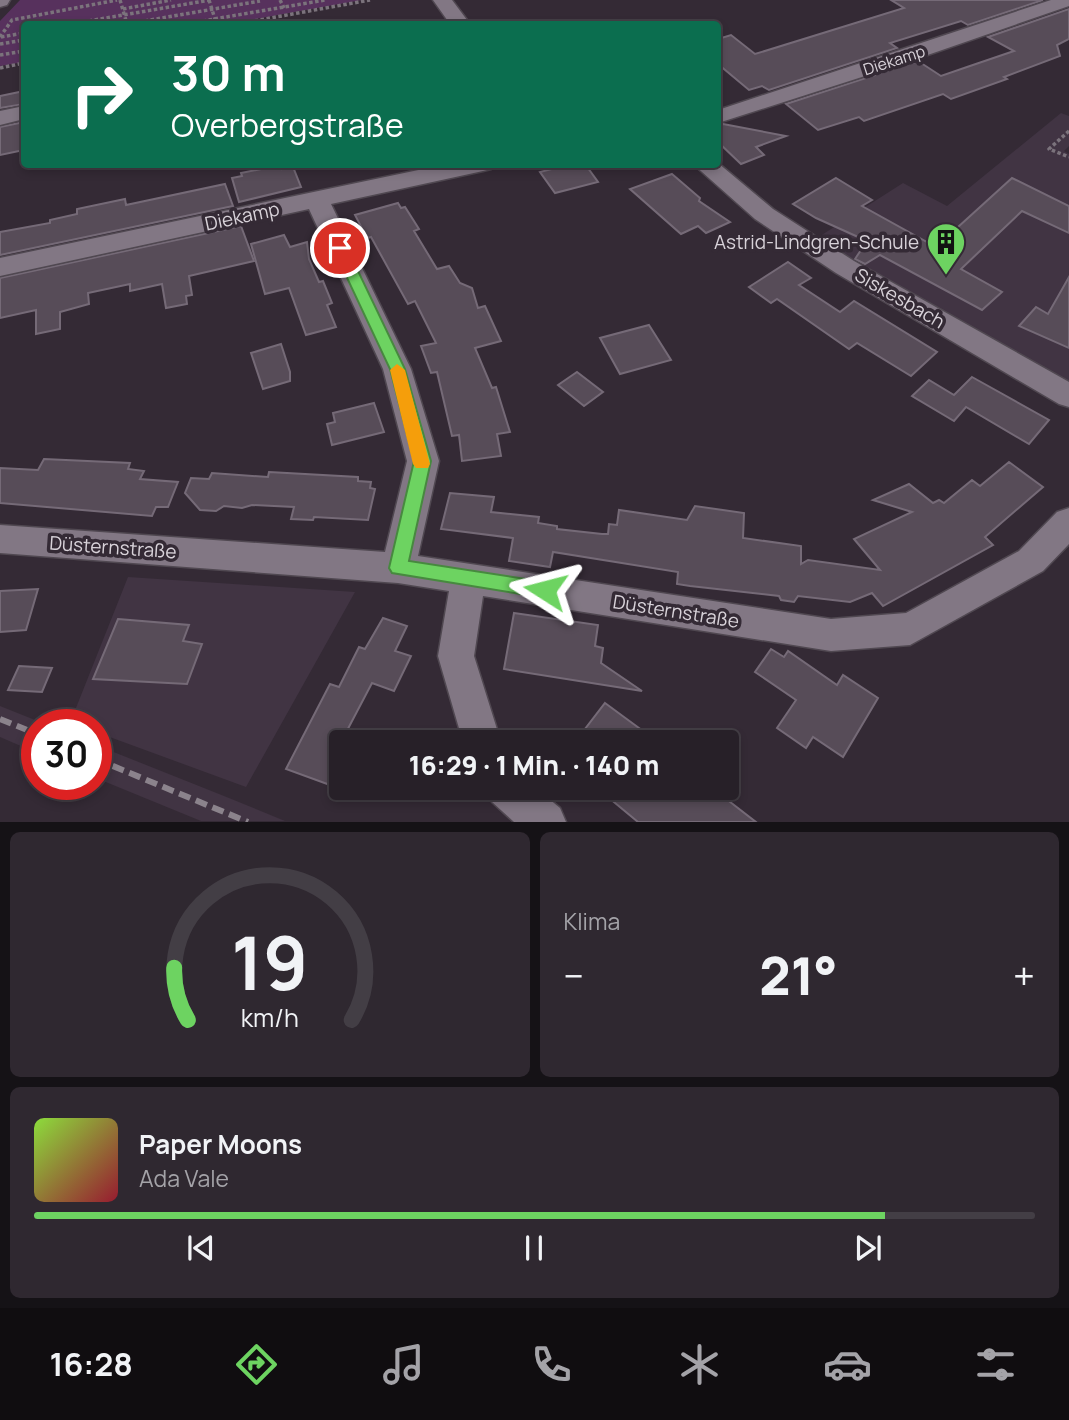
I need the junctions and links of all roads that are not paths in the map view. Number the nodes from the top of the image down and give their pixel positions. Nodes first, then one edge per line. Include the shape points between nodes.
1 (442, 0) edge
2 (1069, 0) edge
3 (458, 21) edge
4 (21, 114) edge
5 (721, 116) edge
6 (0, 118) edge
7 (465, 168) edge
8 (709, 168) edge
9 (317, 200) junction
10 (0, 267) edge
11 (1069, 396) edge
12 (1069, 522) edge
13 (0, 539) edge
14 (398, 568) junction
15 (468, 578) junction
16 (478, 730) edge
17 (521, 800) edge
18 (546, 821) edge

1 - 3 street
2 - 5 street, Diekamp
4 - 6 street
7 - 9 street, Diekamp
8 - 11 street, Siskesbach via 764,214 845,267
9 - 10 street, Diekamp
9 - 14 street via 397,369 422,461
12 - 15 street, Düsternstraße via 1031,561 909,629 831,635
13 - 14 street, Düsternstraße
14 - 15 street, Düsternstraße
15 - 16 street via 456,656
17 - 18 street

